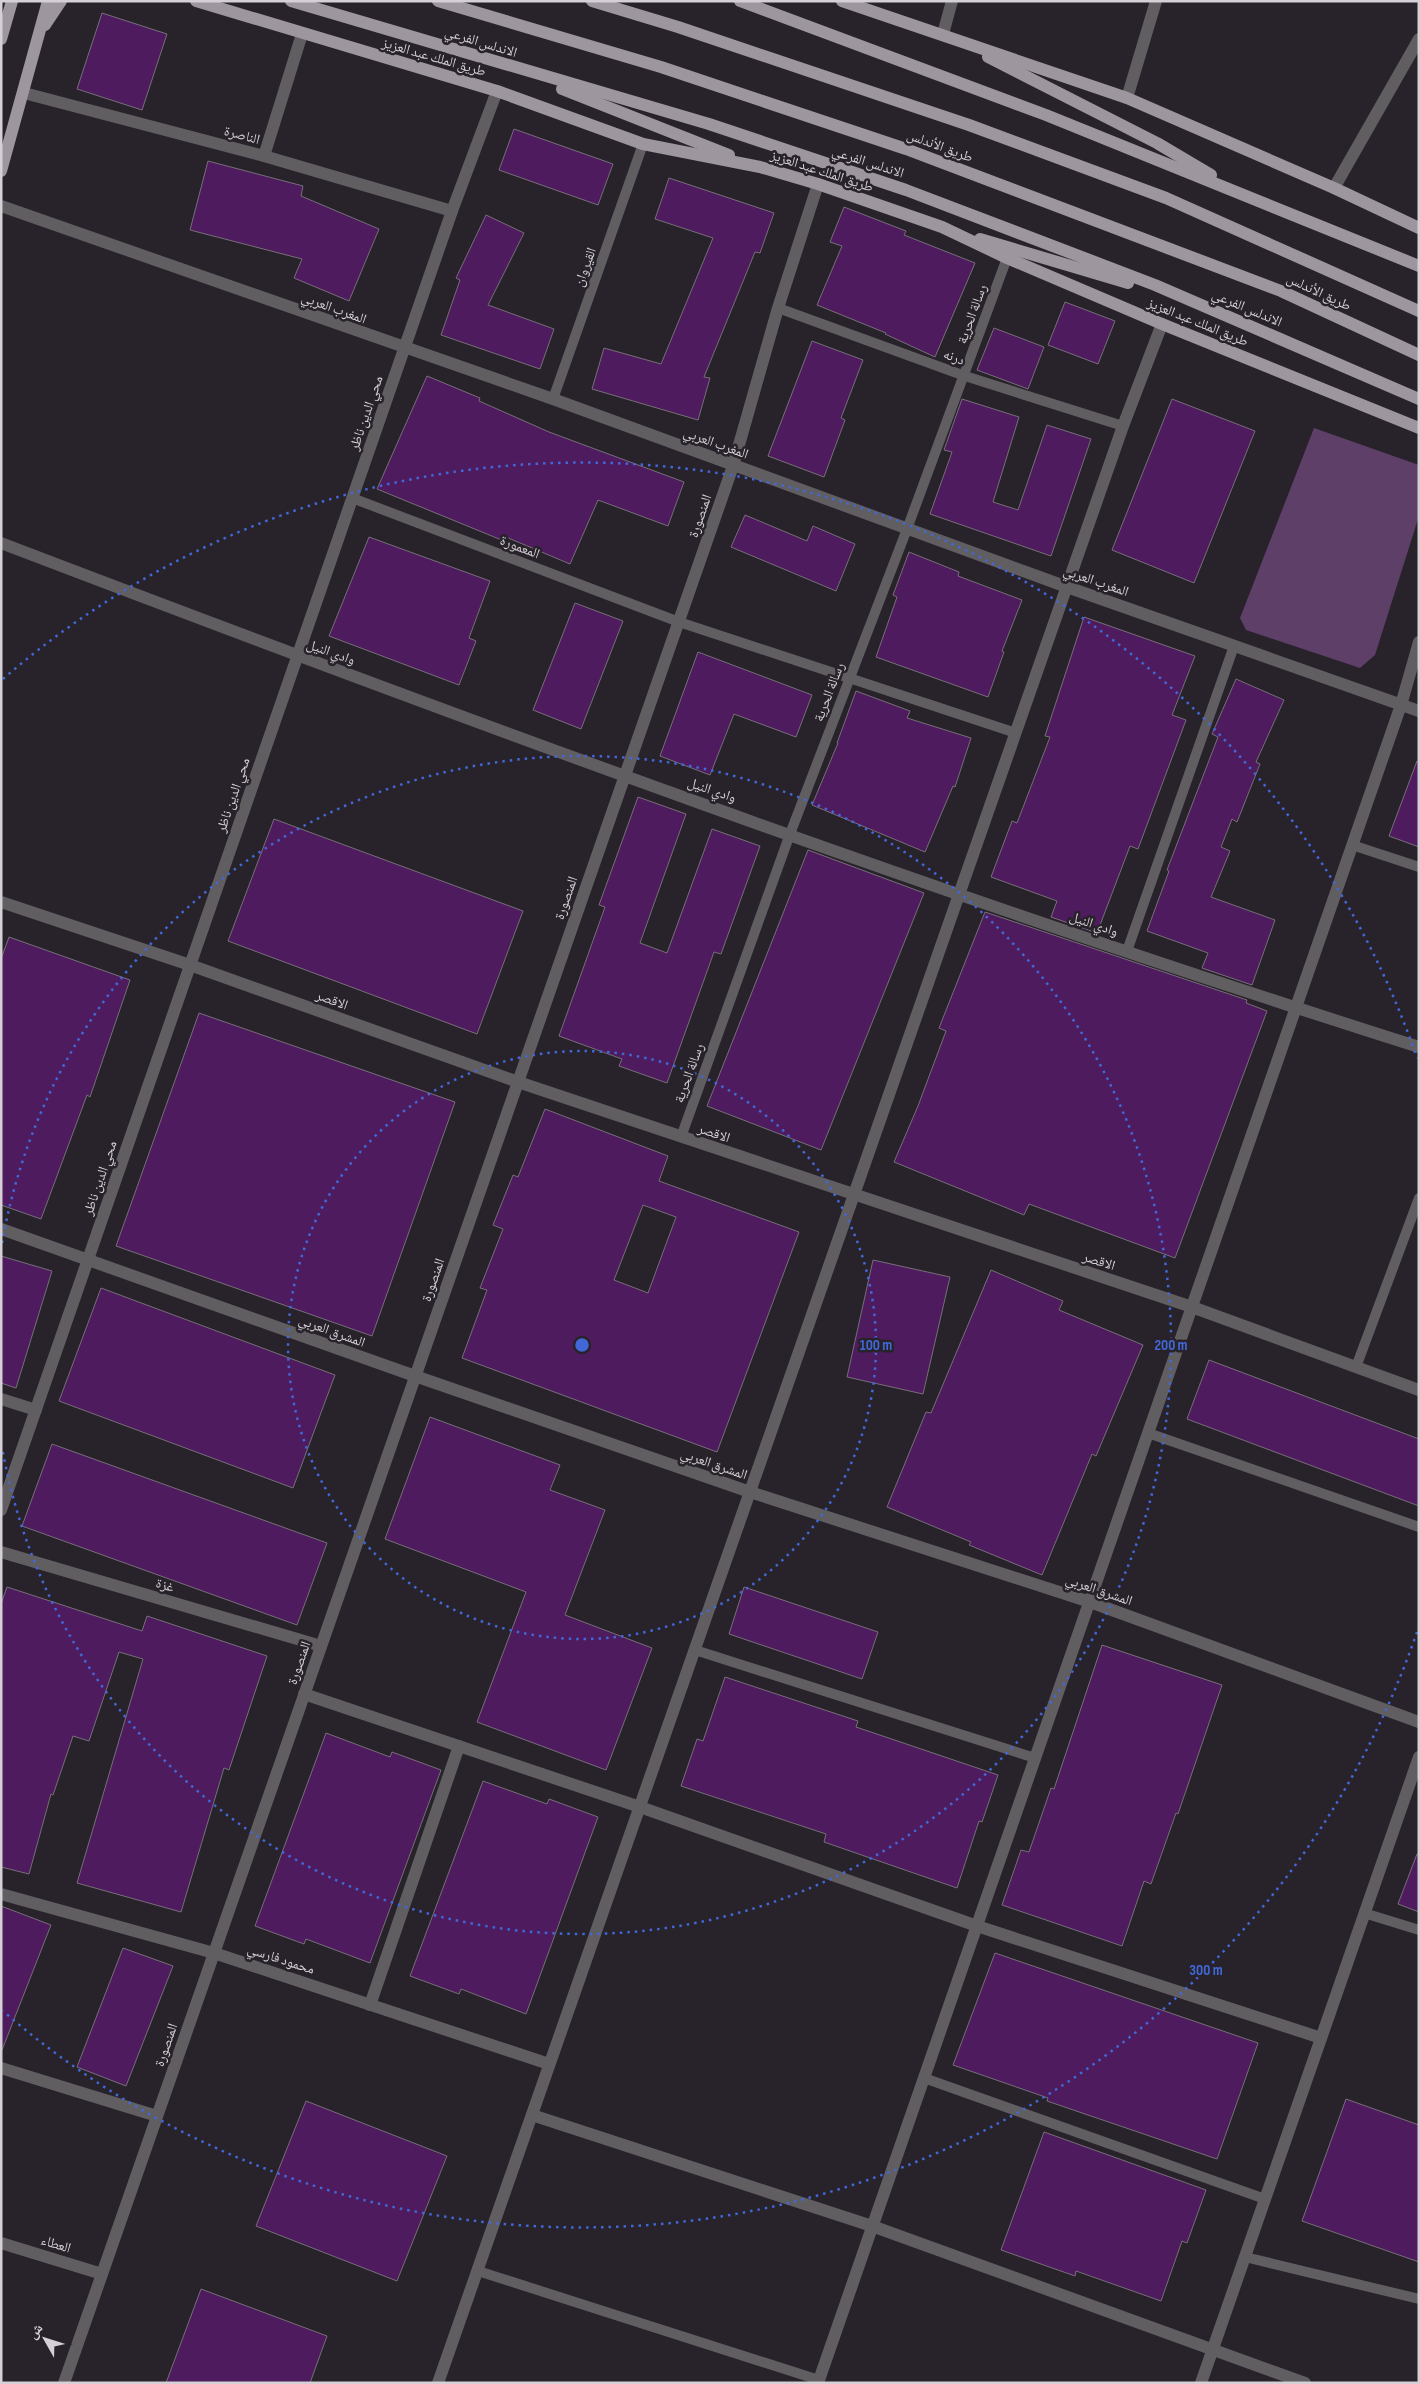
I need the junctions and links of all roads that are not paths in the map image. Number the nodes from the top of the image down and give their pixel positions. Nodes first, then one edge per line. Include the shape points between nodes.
1 (5, 1) edge
2 (12, 1) edge
3 (48, 1) edge
4 (61, 1) edge
5 (196, 1) edge
6 (291, 1) edge
7 (327, 1) edge
8 (438, 1) edge
9 (592, 1) edge
10 (740, 1) edge
11 (842, 1) edge
12 (952, 1) edge
13 (1156, 1) edge
14 (376, 25) junction
15 (1, 32) edge
16 (302, 34) junction
17 (943, 34) junction
18 (38, 36) junction
19 (1419, 39) edge
20 (1, 40) edge
21 (487, 60) junction
22 (497, 91) junction
23 (24, 93) junction
24 (1127, 98) junction
25 (644, 144) junction
26 (264, 156) junction
27 (760, 167) junction
28 (1, 171) edge
29 (818, 184) junction
30 (1334, 188) junction
31 (1243, 195) junction
32 (1, 206) edge
33 (452, 211) junction
34 (942, 227) junction
35 (1419, 228) edge
36 (1007, 258) junction
37 (1419, 266) edge
38 (1200, 304) junction
39 (778, 308) junction
40 (1419, 311) edge
41 (1162, 324) junction
42 (404, 348) junction
43 (1419, 355) edge
44 (965, 376) junction
45 (553, 399) junction
46 (1419, 399) edge
47 (1123, 426) junction
48 (1419, 428) edge
49 (733, 466) junction
50 (352, 498) junction
51 (907, 529) junction
52 (1, 543) edge
53 (1067, 587) junction
54 (678, 622) junction
55 (1419, 642) edge
56 (1234, 646) junction
57 (297, 656) junction
58 (850, 678) junction
59 (1401, 705) junction
60 (1419, 711) edge
61 (1016, 733) junction
62 (625, 775) junction
63 (790, 834) junction
64 (1352, 845) junction
65 (1419, 867) edge
66 (959, 894) junction
67 (1, 902) edge
68 (1127, 951) junction
69 (190, 965) junction
70 (1296, 1008) junction
71 (1419, 1047) edge
72 (518, 1082) junction
73 (681, 1138) junction
74 (854, 1195) junction
75 (1419, 1198) edge
76 (1, 1229) edge
77 (88, 1260) junction
78 (1192, 1307) junction
79 (1356, 1367) junction
80 (415, 1376) junction
81 (1419, 1390) edge
82 (1, 1399) edge
83 (36, 1410) junction
84 (1148, 1433) junction
85 (750, 1492) junction
86 (1, 1510) edge
87 (1419, 1527) edge
88 (1, 1552) edge
89 (1090, 1602) junction
90 (321, 1646) junction
91 (695, 1650) junction
92 (304, 1694) junction
93 (1419, 1722) edge
94 (459, 1746) junction
95 (1035, 1758) junction
96 (1419, 1758) edge
97 (640, 1807) junction
98 (1, 1894) edge
99 (1364, 1913) junction
100 (977, 1926) junction
101 (1419, 1930) edge
102 (214, 1953) junction
103 (370, 2005) junction
104 (1321, 2038) junction
105 (549, 2064) junction
106 (1, 2068) edge
107 (924, 2078) junction
108 (532, 2115) junction
109 (157, 2116) junction
110 (1265, 2199) junction
111 (872, 2226) junction
112 (1, 2243) edge
113 (1245, 2257) junction
114 (478, 2271) junction
115 (102, 2274) junction
116 (1419, 2299) edge
117 (1213, 2348) junction
118 (818, 2382) edge
119 (64, 2383) edge
120 (438, 2383) edge
121 (1200, 2383) edge
122 (1305, 2383) edge

1 - 15 main road
2 - 20 main road
3 - 18 main road
4 - 18 main road
5 - 16 main road, طريق الملك عبد العزيز
6 - 14 main road, الاندلس الفرعي
7 - 14 main road
8 - 43 main road, طريق الأندلس via 661,67 906,149 1281,291
9 - 40 main road, طريق الأندلس via 969,125 1156,194
10 - 31 main road via 1046,115
11 - 17 main road
12 - 17 street
13 - 24 street
14 - 21 main road, الاندلس الفرعي
16 - 22 main road, طريق الملك عبد العزيز
16 - 26 street
17 - 24 main road
17 - 31 main road via 1157,143
18 - 23 main road
19 - 30 street
21 - 27 main road
21 - 38 main road, الاندلس الفرعي via 709,124 906,190
22 - 25 main road, طريق الملك عبد العزيز
22 - 33 street, محي الدين ناظر
23 - 26 street, الناصرة
23 - 28 main road
24 - 30 main road
25 - 27 main road, طريق الملك عبد العزيز
25 - 45 lane, القيروان
26 - 33 street, الناصرة
27 - 29 main road, طريق الملك عبد العزيز
29 - 34 main road, طريق الملك عبد العزيز
29 - 39 street, المنصورة
30 - 35 main road
31 - 37 main road
32 - 42 street, المغرب العربي
33 - 42 street, محي الدين ناظر
34 - 36 main road, طريق الملك عبد العزيز
34 - 38 main road
36 - 41 main road, طريق الملك عبد العزيز
36 - 44 lane, رسالة الحرية
38 - 46 main road, الاندلس الفرعي
39 - 44 lane, درنه
39 - 49 street, المنصورة
41 - 47 street
41 - 48 main road, طريق الملك عبد العزيز
42 - 45 street, المغرب العربي
42 - 50 street, محي الدين ناظر
44 - 47 lane, درنه
44 - 51 lane, رسالة الحرية
45 - 49 street, المغرب العربي
47 - 53 street
49 - 51 street, المغرب العربي
49 - 54 street, المنصورة
50 - 54 lane, المعمورة
50 - 57 street, محي الدين ناظر
51 - 53 street, المغرب العربي
51 - 58 lane, رسالة الحرية
52 - 57 street, وادي النيل
53 - 56 street, المغرب العربي
53 - 61 street
54 - 58 lane, المعمورة
54 - 62 street, المنصورة
55 - 59 street
56 - 59 street, المغرب العربي
56 - 68 lane
57 - 62 street, وادي النيل
57 - 69 street, محي الدين ناظر
58 - 61 lane, المعمورة
58 - 63 lane, رسالة الحرية
59 - 60 street, المغرب العربي
59 - 64 street
61 - 66 street
62 - 63 street, وادي النيل
62 - 72 street, المنصورة
63 - 66 street, وادي النيل
63 - 73 lane, رسالة الحرية
64 - 65 lane
64 - 70 street
66 - 68 street, وادي النيل
66 - 74 street
67 - 69 street, الاقصر
68 - 70 street, وادي النيل
69 - 72 street, الاقصر
69 - 77 street, محي الدين ناظر
70 - 71 street, وادي النيل
70 - 78 street
72 - 73 street, الاقصر
72 - 80 street, المنصورة
73 - 74 street, الاقصر
74 - 78 street, الاقصر
74 - 85 street
75 - 79 lane
76 - 77 street, المشرق العربي
77 - 80 street, المشرق العربي
77 - 83 street, محي الدين ناظر
78 - 79 street, الاقصر
78 - 84 street
79 - 81 street, الاقصر
80 - 85 street, المشرق العربي
80 - 90 street, المنصورة
82 - 83 street
83 - 86 street, محي الدين ناظر
84 - 87 lane
84 - 89 street
85 - 89 street, المشرق العربي
85 - 91 street
88 - 90 street, غزة
89 - 93 street, المشرق العربي
89 - 95 street
90 - 92 street, المنصورة
91 - 95 lane
91 - 97 street
92 - 94 street
92 - 102 street, المنصورة
94 - 97 street
94 - 103 street
95 - 100 street
96 - 99 street
97 - 100 street
97 - 105 street
98 - 102 street, محمود فارسي
99 - 101 lane
99 - 104 street
100 - 104 street
100 - 107 street
102 - 103 street, محمود فارسي
102 - 109 street, المنصورة
103 - 105 street, محمود فارسي
104 - 110 street
105 - 108 street
106 - 109 street
107 - 110 lane
107 - 111 street
108 - 111 street
108 - 114 street
109 - 115 street, المنصورة
110 - 113 street
111 - 117 street
111 - 118 street
112 - 115 street, العطاء
113 - 116 lane
113 - 117 street
114 - 118 lane
114 - 120 street
115 - 119 street, المنصورة
117 - 121 street
117 - 122 street

